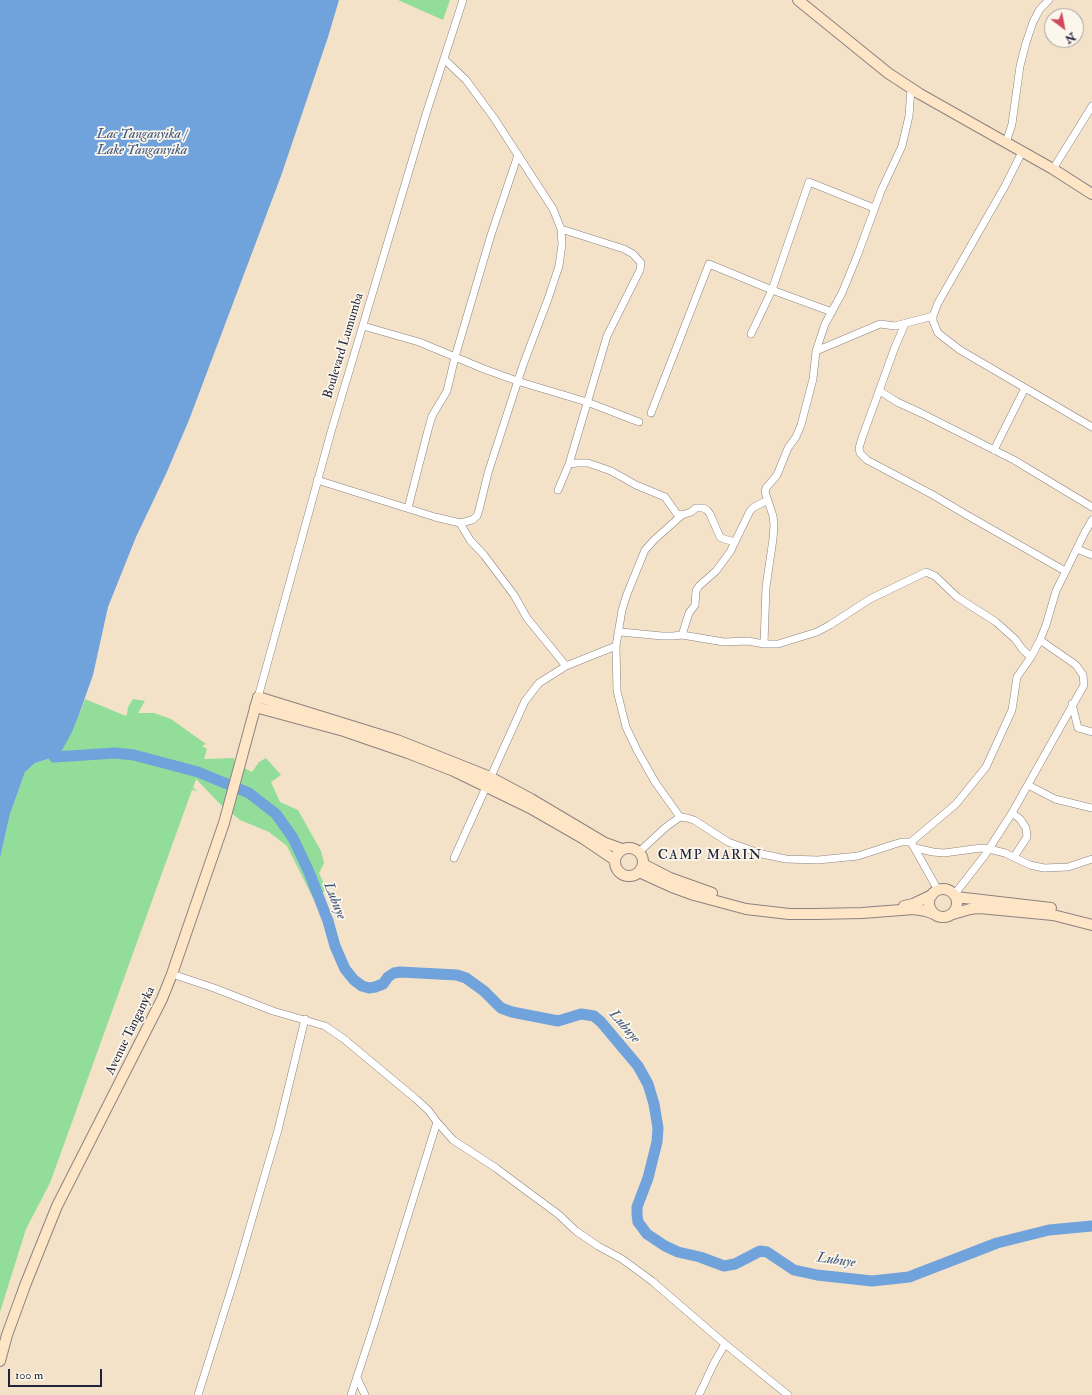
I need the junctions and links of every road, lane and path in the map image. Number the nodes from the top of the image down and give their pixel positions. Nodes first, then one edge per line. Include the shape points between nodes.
1 (463, 0) edge
2 (798, 0) edge
3 (1049, 0) edge
4 (444, 58) junction
5 (911, 89) junction
6 (1092, 106) edge
7 (1006, 142) junction
8 (1022, 152) junction
9 (518, 155) junction
10 (1053, 169) junction
11 (1092, 194) edge
12 (874, 208) junction
13 (561, 229) junction
14 (772, 290) junction
15 (832, 312) junction
16 (933, 316) junction
17 (905, 324) junction
18 (363, 326) junction
19 (750, 334) dead end
20 (816, 351) junction
21 (455, 357) junction
22 (517, 381) junction
23 (1025, 388) junction
24 (880, 391) junction
25 (587, 402) junction
26 (651, 413) dead end
27 (639, 422) dead end
28 (1092, 427) edge
29 (994, 450) junction
30 (569, 464) junction
31 (317, 480) junction
32 (558, 490) dead end
33 (768, 500) junction
34 (1092, 507) edge
35 (408, 508) junction
36 (682, 515) junction
37 (1092, 520) edge
38 (460, 523) junction
39 (735, 542) junction
40 (1077, 549) junction
41 (1092, 555) edge
42 (1065, 571) junction
43 (618, 634) junction
44 (682, 635) junction
45 (1040, 640) junction
46 (764, 644) junction
47 (616, 646) junction
48 (1031, 657) junction
49 (566, 666) junction
50 (256, 702) junction
51 (1072, 704) junction
52 (1092, 732) edge
53 (488, 782) junction
54 (1028, 785) junction
55 (1092, 808) edge
56 (1012, 813) junction
57 (680, 817) junction
58 (913, 845) junction
59 (989, 848) junction
60 (622, 849) junction
61 (639, 852) junction
62 (1014, 857) junction
63 (454, 858) dead end
64 (1092, 859) edge
65 (615, 860) junction
66 (641, 868) junction
67 (935, 893) junction
68 (955, 896) junction
69 (934, 914) junction
70 (953, 914) junction
71 (1092, 918) edge
72 (1092, 925) edge
73 (172, 974) junction
74 (305, 1020) junction
75 (437, 1122) junction
76 (725, 1344) junction
77 (0, 1361) edge
78 (357, 1378) junction
79 (198, 1395) edge
80 (351, 1395) edge
81 (365, 1395) edge
82 (699, 1395) edge
83 (788, 1395) edge

1 - 4 street, Boulevard Lumumba
2 - 5 street
3 - 7 street via 1033,22 1026,43 1012,124
4 - 9 street via 474,90
4 - 18 street, Boulevard Lumumba
5 - 7 street
5 - 12 street via 909,116 902,146
6 - 10 street
7 - 8 street
8 - 10 street
8 - 16 street
9 - 13 street via 553,210
9 - 21 street
10 - 11 street
12 - 14 street via 809,182
12 - 15 street via 858,254
13 - 22 street via 559,266
13 - 25 street via 624,249 633,254 640,263 640,270 606,336
14 - 15 street
14 - 19 street
14 - 26 street via 709,264
15 - 20 street
16 - 17 street
16 - 23 street via 935,328 946,340
17 - 20 street via 880,324
17 - 24 street
18 - 21 street via 419,342
18 - 31 street, Boulevard Lumumba
20 - 33 street via 813,379 801,425 777,475 766,488
21 - 22 street
21 - 35 street via 447,391 432,416
22 - 25 street
22 - 38 street via 488,473 480,510 472,520
23 - 28 street
23 - 29 street
24 - 29 street
24 - 42 street via 859,448 864,458 933,494
25 - 27 street
25 - 30 street
29 - 34 street via 1035,471
30 - 32 street
30 - 36 street via 588,463 610,471 665,497 674,511
31 - 35 street
31 - 50 street, Boulevard Lumumba
33 - 39 street via 746,516
33 - 46 street via 773,516 773,539 766,587
35 - 38 street
36 - 39 street via 696,508 703,508 710,514 720,536 724,540
36 - 43 street via 645,550 627,594
37 - 40 street
38 - 49 street via 470,540 514,595 527,618
39 - 44 street via 716,571 696,590 695,605 689,613
40 - 41 street
40 - 42 street
42 - 45 street
43 - 44 street via 621,632
43 - 47 street
44 - 46 street via 724,642 748,641
45 - 48 street
45 - 51 street via 1076,665 1083,675 1084,685
46 - 48 street via 778,644 817,632 870,598 926,572 935,576 957,597 996,622
47 - 49 street
47 - 57 street via 617,691 626,727 655,782
48 - 58 street via 1017,677 1012,710 986,767 956,804
49 - 53 street via 540,683 525,700
50 - 53 street via 376,741
50 - 73 street, Avenue Tanganyka via 224,822
51 - 52 street via 1078,728
51 - 54 street
53 - 60 street via 531,799 605,843
53 - 63 street
53 - 65 street
54 - 55 street via 1055,799
54 - 56 street
56 - 59 street
56 - 62 street via 1026,828 1027,837
57 - 58 street via 694,820 728,842 786,859 818,860 858,856 902,842
57 - 61 street
58 - 59 street via 944,853
58 - 67 street
59 - 62 street
59 - 68 street
60 - 61 street via 634,848
60 - 65 street
61 - 66 street via 643,858
62 - 64 street via 1030,865 1044,868 1076,865
65 - 66 street via 615,868 621,875 633,876
66 - 67 street via 701,890 755,904 791,909 903,906
66 - 69 street via 672,887 746,909 789,914 914,909
67 - 68 street via 948,890
67 - 69 street via 929,900
68 - 70 street via 957,903
68 - 71 street via 1060,910
69 - 70 street via 943,918
70 - 72 street via 979,908 1053,915
73 - 74 street via 272,1011
73 - 77 street, Avenue Tanganyka via 57,1206 26,1283
74 - 75 street via 325,1026 364,1054 428,1110
74 - 79 street via 278,1130
75 - 76 street via 453,1140 513,1180 576,1231 652,1281
75 - 78 street
76 - 82 street
76 - 83 street
78 - 80 street
78 - 81 street

